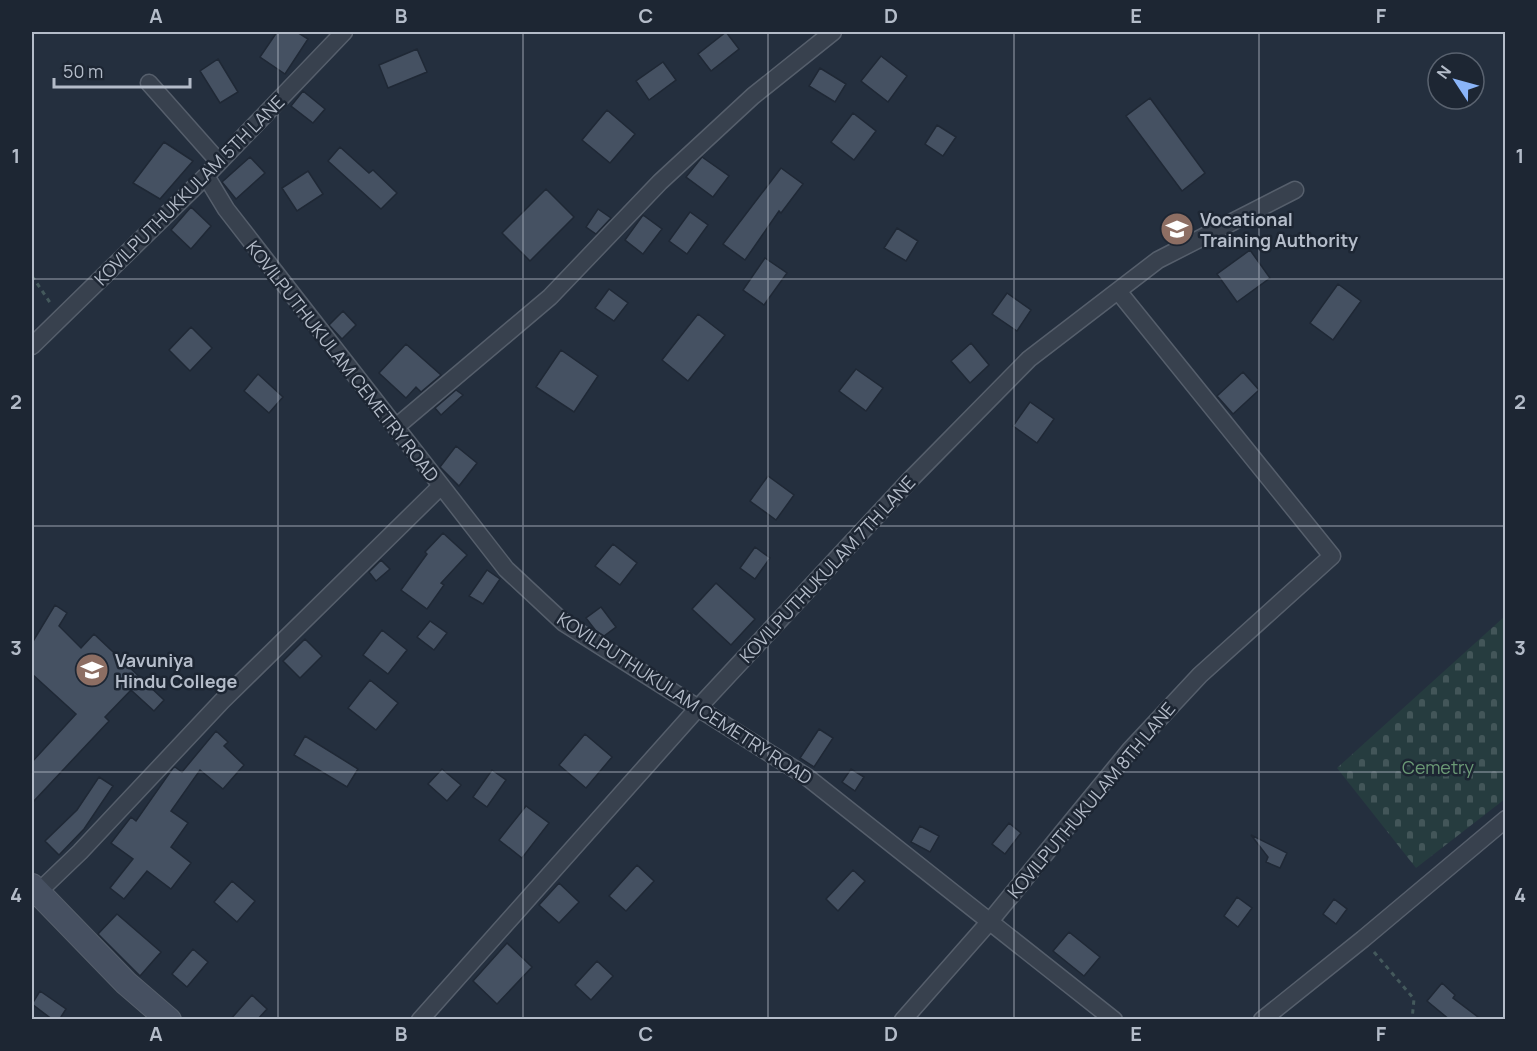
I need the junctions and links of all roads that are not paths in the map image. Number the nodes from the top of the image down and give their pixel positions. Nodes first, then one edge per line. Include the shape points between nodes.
1 (344, 32) edge
2 (833, 32) edge
3 (149, 83) dead end
4 (219, 162) junction
5 (206, 176) junction
6 (1295, 189) dead end
7 (1118, 291) junction
8 (32, 346) edge
9 (396, 427) junction
10 (440, 487) junction
11 (697, 709) junction
12 (1506, 819) edge
13 (34, 892) edge
14 (991, 920) junction
15 (169, 1020) edge
16 (420, 1020) edge
17 (903, 1020) edge
18 (1114, 1020) edge
19 (1262, 1020) edge

1 - 4 street, KOVILPUTHUKKULAM 5TH LANE
2 - 9 street via 753,96 660,182 550,297
3 - 4 street
4 - 5 street, KOVILPUTHUKKULAM 5TH LANE
5 - 8 street, KOVILPUTHUKKULAM 5TH LANE
5 - 9 street, KOVILPUTHUKULAM CEMETRY ROAD via 226,209
6 - 7 street, KOVILPUTHUKULAM 7TH LANE via 1158,260
7 - 11 street, KOVILPUTHUKULAM 7TH LANE via 1029,359 908,482
7 - 14 street, KOVILPUTHUKULAM 8TH LANE via 1332,556 1200,675 1138,741
9 - 10 street, KOVILPUTHUKULAM CEMETRY ROAD
10 - 11 street, KOVILPUTHUKULAM CEMETRY ROAD via 506,569 564,623
10 - 13 street via 222,701 80,852
11 - 14 street, KOVILPUTHUKULAM CEMETRY ROAD via 807,777
11 - 16 street, KOVILPUTHUKULAM 7TH LANE
12 - 19 street
13 - 15 street
14 - 17 street, KOVILPUTHUKULAM 8TH LANE
14 - 18 street, KOVILPUTHUKULAM CEMETRY ROAD

